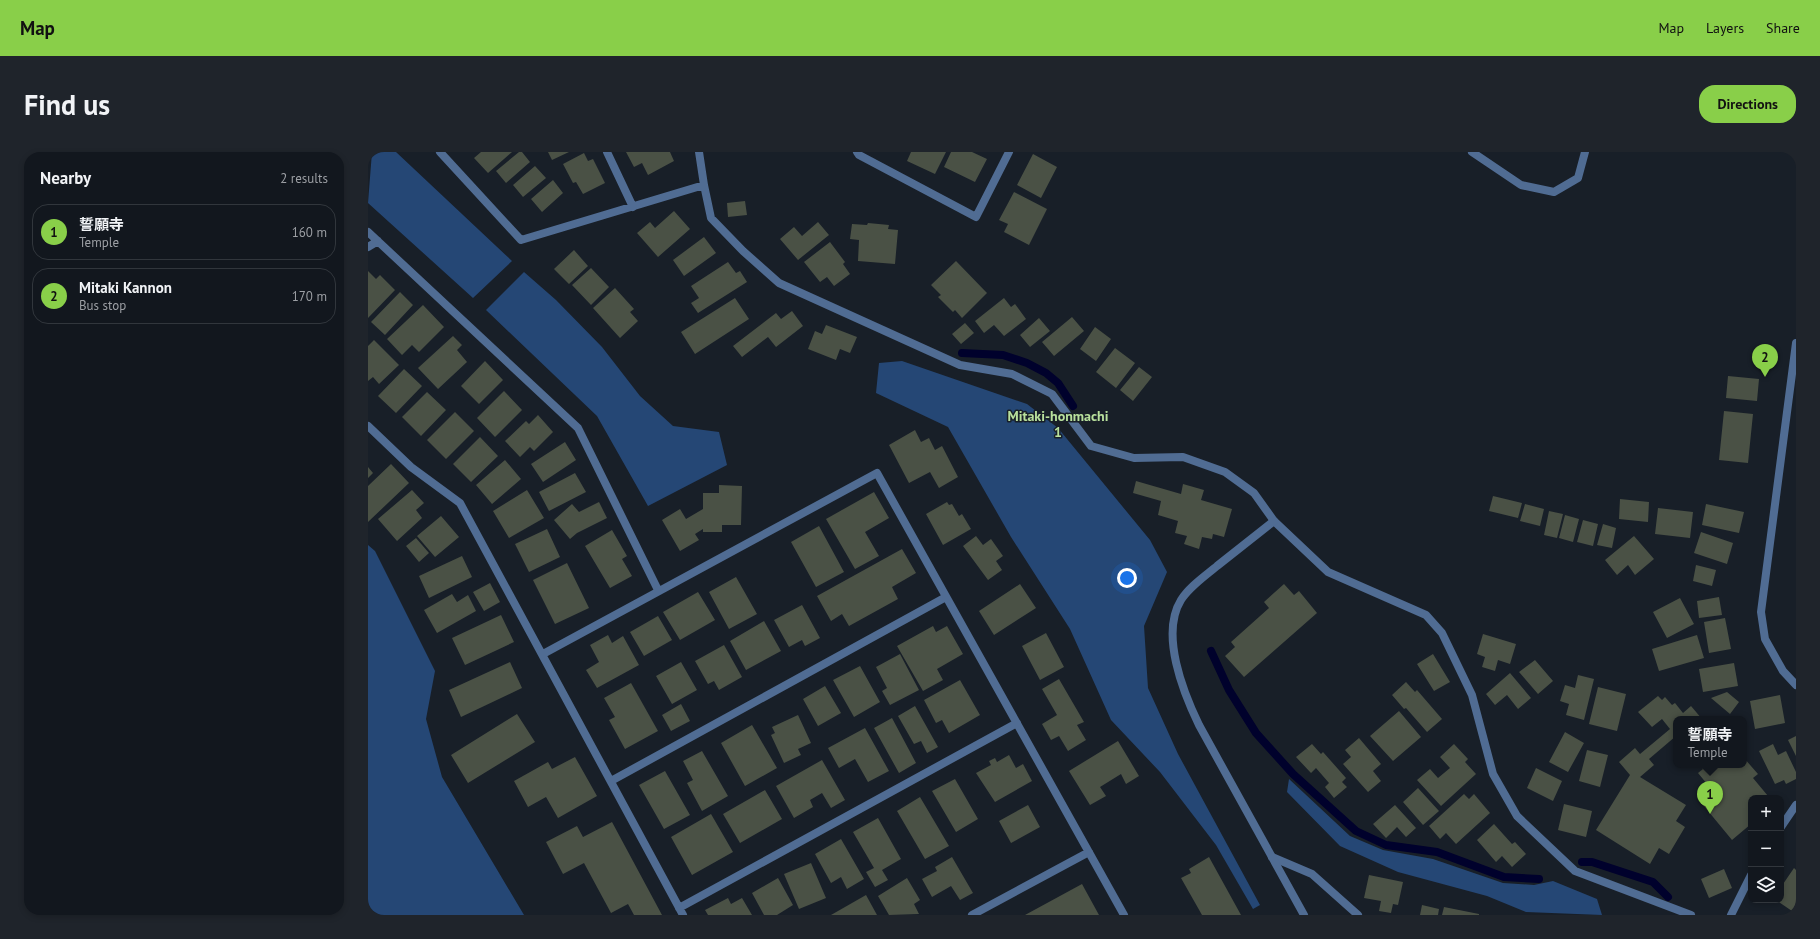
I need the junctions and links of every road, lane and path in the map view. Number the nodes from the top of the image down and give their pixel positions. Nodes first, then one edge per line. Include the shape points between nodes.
1 (440, 152) edge
2 (607, 152) edge
3 (699, 152) edge
4 (857, 152) edge
5 (1009, 152) edge
6 (1472, 152) edge
7 (1585, 152) edge
8 (704, 185) junction
9 (633, 207) junction
10 (368, 232) edge
11 (378, 241) junction
12 (368, 247) edge
13 (1796, 343) edge
14 (368, 426) edge
15 (1274, 521) junction
16 (658, 590) junction
17 (946, 597) junction
18 (542, 654) junction
19 (1796, 685) edge
20 (1017, 723) junction
21 (611, 782) junction
22 (1796, 805) edge
23 (1784, 823) edge
24 (1089, 852) junction
25 (1272, 857) junction
26 (1748, 881) edge
27 (681, 912) edge
28 (972, 915) edge
29 (1124, 915) edge
30 (1304, 915) edge
31 (1358, 915) edge
32 (1691, 915) edge
33 (1730, 915) edge

1 - 9 street via 521,240
2 - 9 street
3 - 8 street
4 - 5 street via 976,217
6 - 7 street via 1521,185 1554,192 1578,178
8 - 9 street
8 - 15 street via 711,218 778,283 960,365 1012,374 1052,394 1091,446 1134,458 1183,457 1225,472 1254,493
10 - 11 street
11 - 12 street
11 - 16 street via 578,428
13 - 19 street via 1761,612 1765,638 1783,671
14 - 18 street via 412,467 460,504
15 - 25 street via 1181,600 1174,624 1178,673 1187,700
15 - 32 street via 1328,572 1426,615 1442,633 1472,696 1493,774 1517,816 1541,841 1575,871
16 - 17 street via 876,473
16 - 18 street
17 - 20 street
17 - 21 street
18 - 21 street
20 - 24 street
20 - 27 street
21 - 27 street
22 - 23 street
24 - 28 street
24 - 29 street
25 - 30 street
25 - 31 street via 1312,874
26 - 33 street

